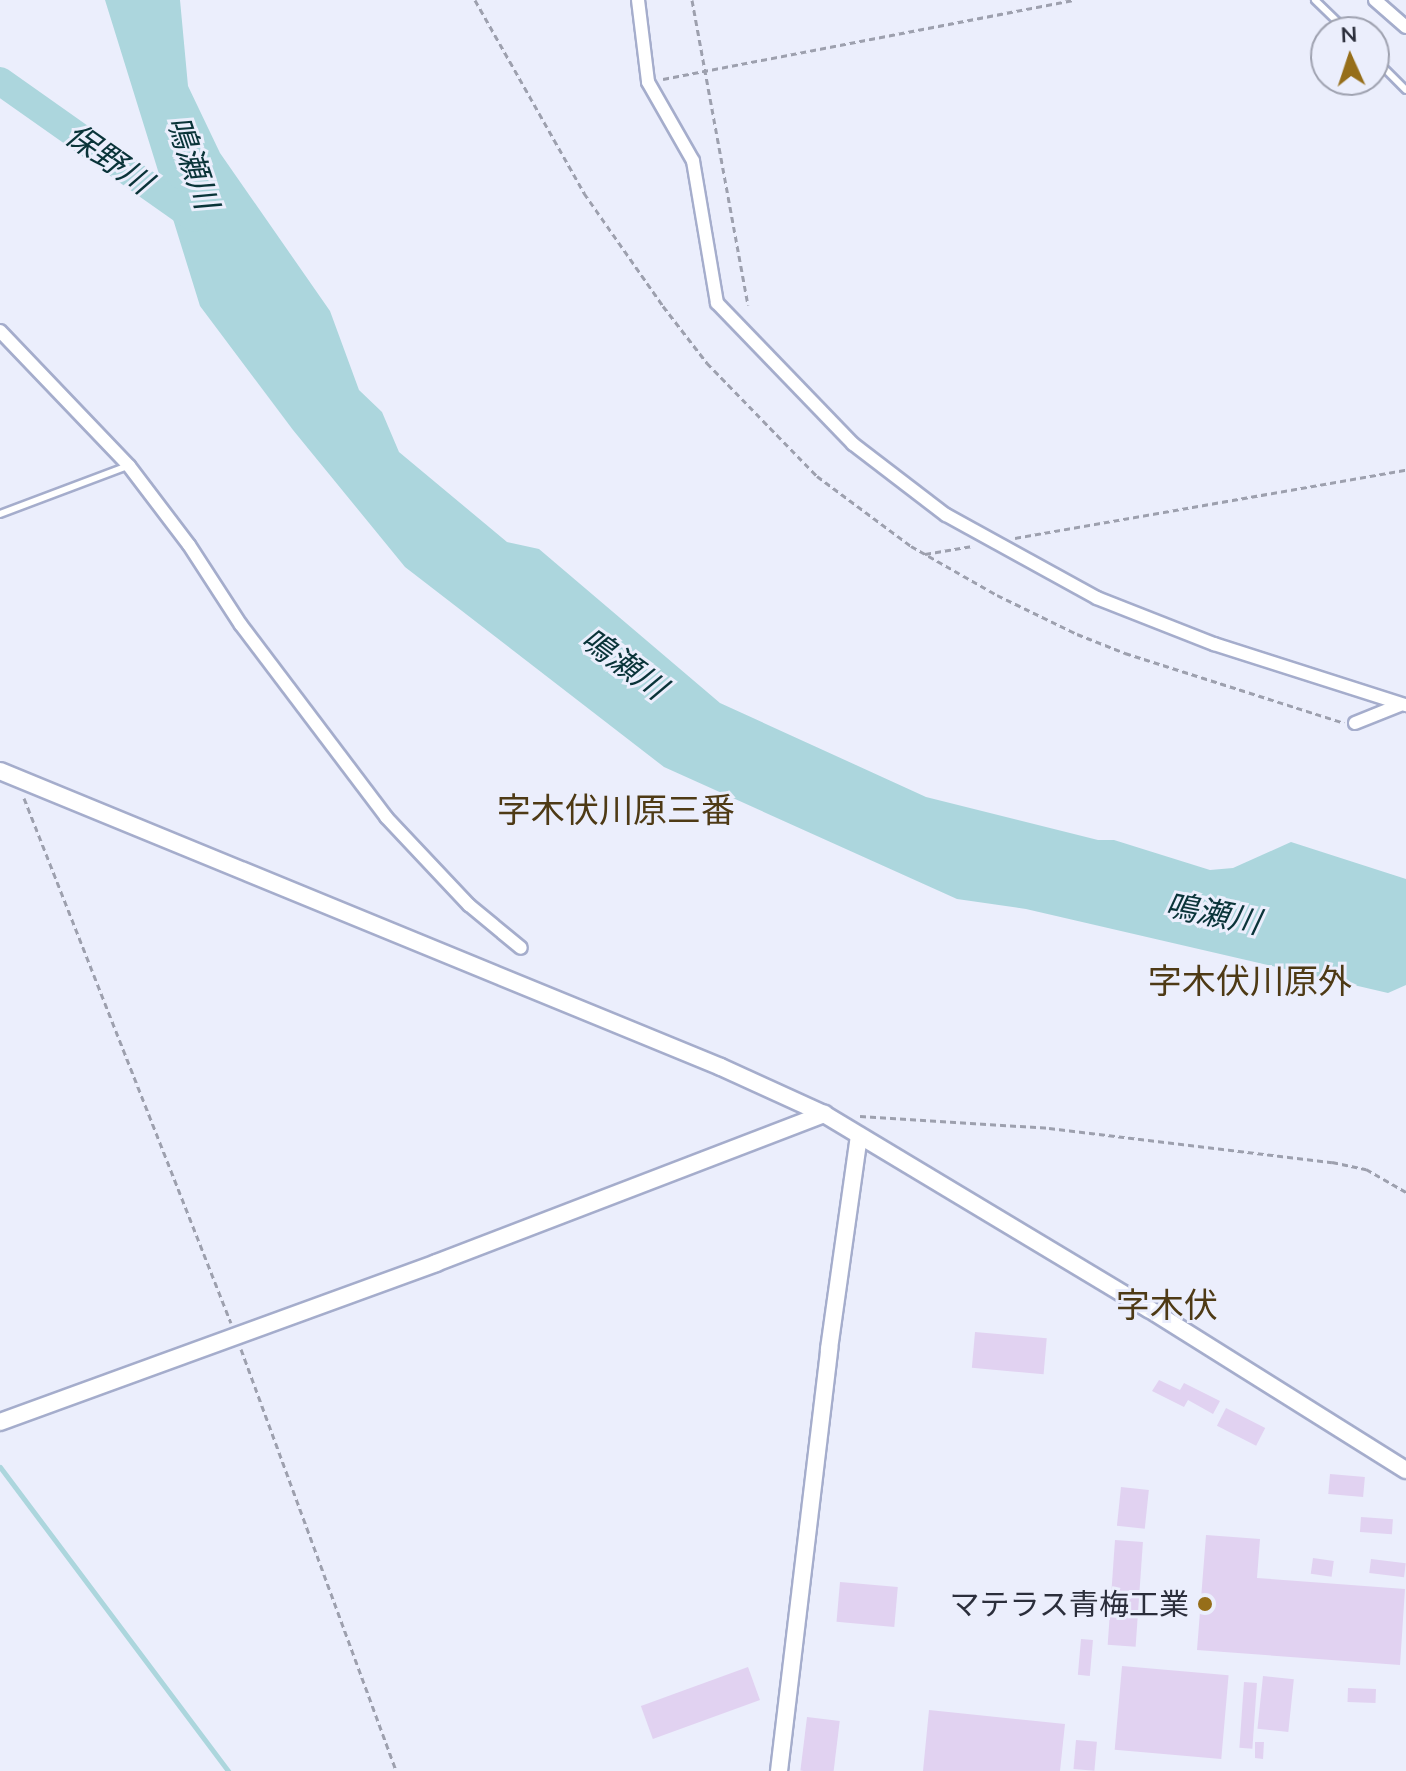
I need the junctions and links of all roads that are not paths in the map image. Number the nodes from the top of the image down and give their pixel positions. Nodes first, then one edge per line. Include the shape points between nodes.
1 (638, 0) edge
2 (1315, 0) edge
3 (1375, 0) edge
4 (1332, 16) edge
5 (1406, 27) edge
6 (1390, 74) edge
7 (1406, 90) edge
8 (0, 331) edge
9 (129, 466) junction
10 (0, 514) edge
11 (1406, 705) edge
12 (1355, 723) road end
13 (0, 771) edge
14 (521, 948) dead end
15 (824, 1114) junction
16 (859, 1136) junction
17 (0, 1422) edge
18 (1406, 1470) edge
19 (779, 1771) edge

1 - 11 street via 648,82 693,161 717,303 853,444 946,515 1097,598 1214,644
2 - 4 lane
3 - 5 street
6 - 7 lane
8 - 9 street
9 - 10 lane
9 - 14 street via 386,817 469,905
11 - 12 street
13 - 15 street
15 - 16 street
15 - 17 street
16 - 18 street
16 - 19 street

